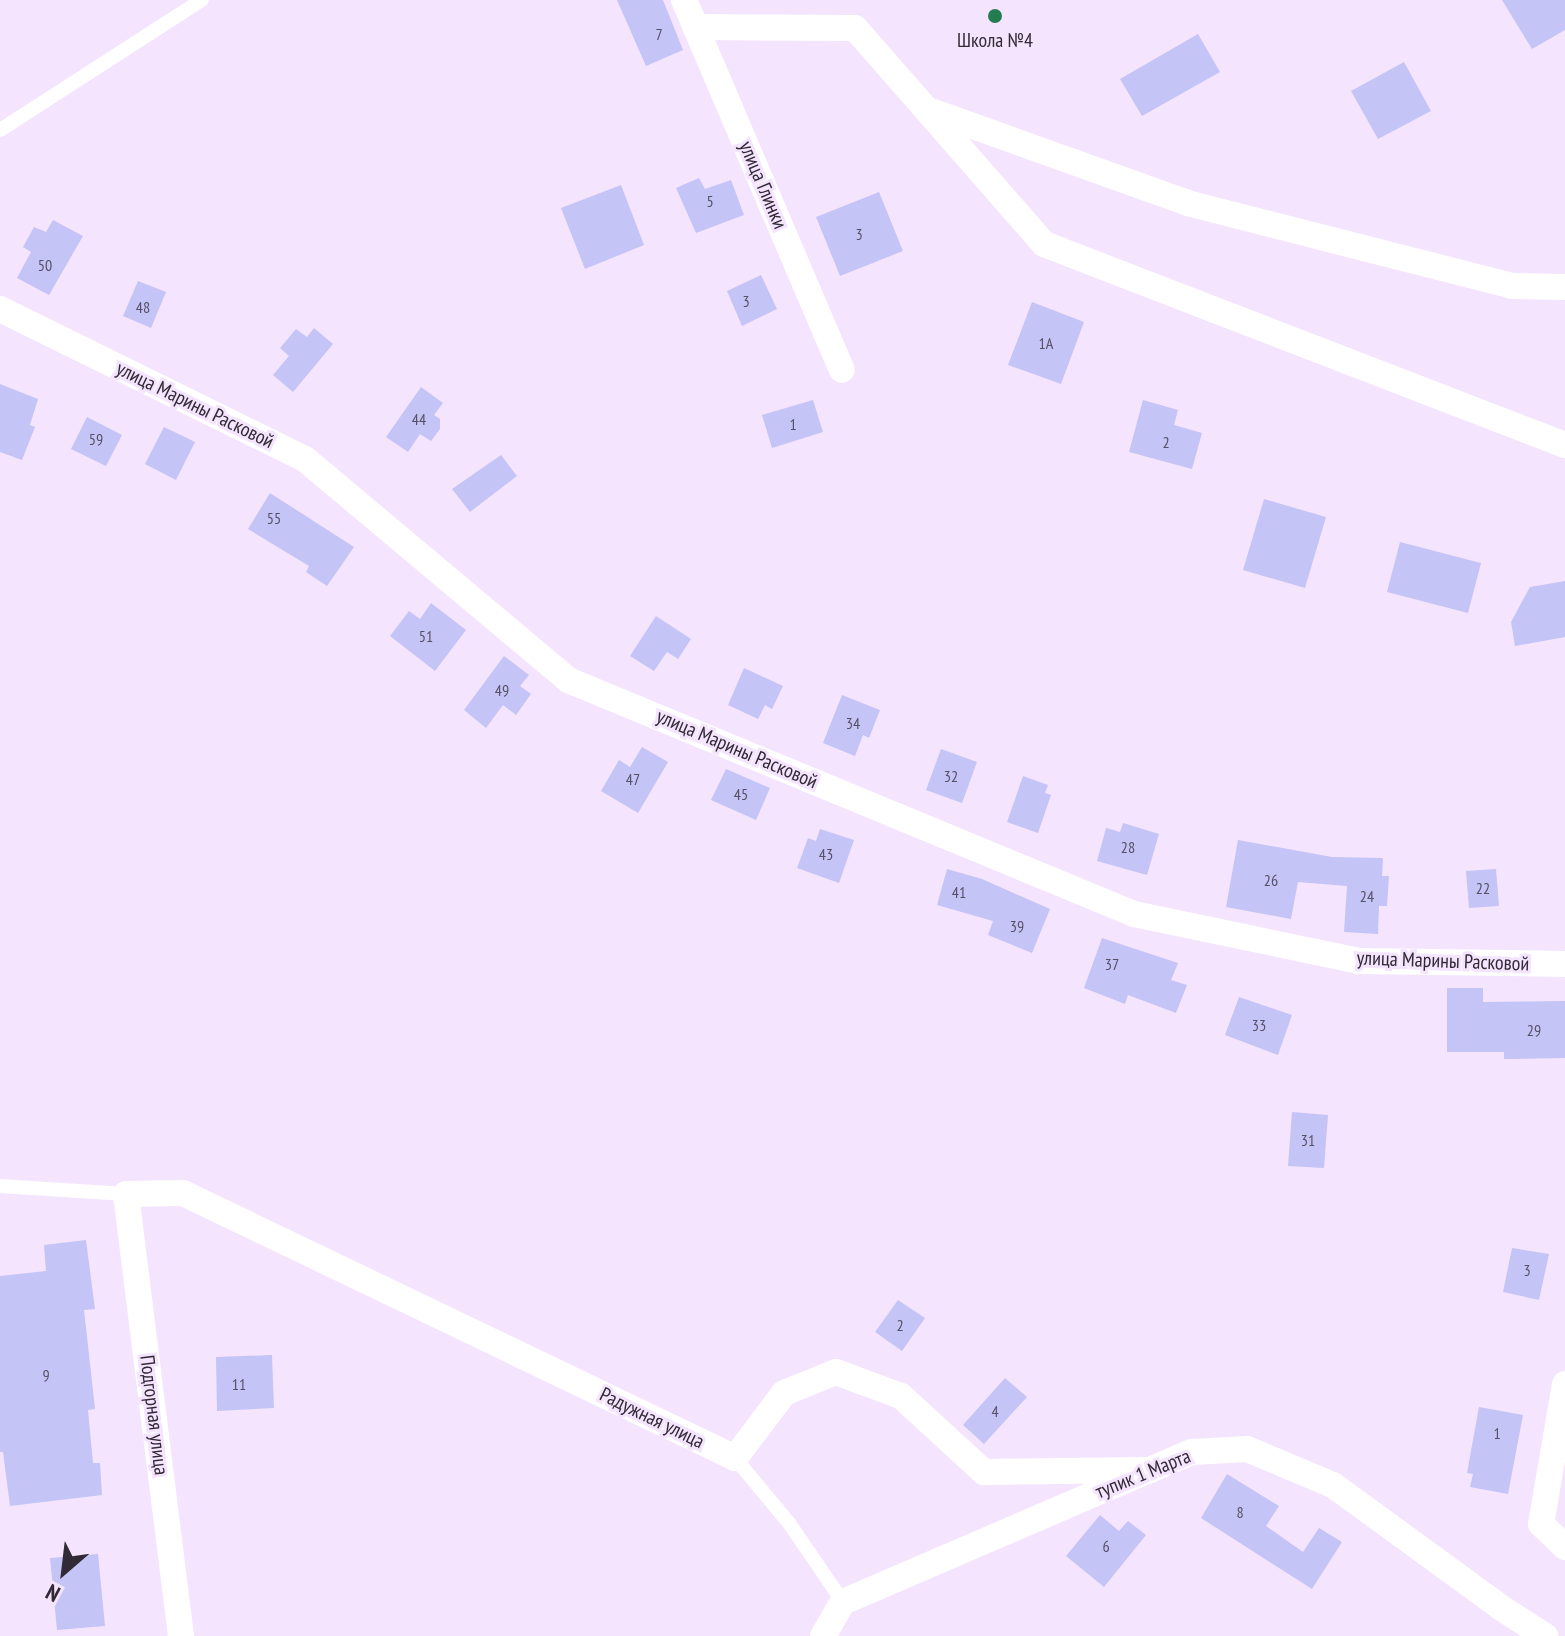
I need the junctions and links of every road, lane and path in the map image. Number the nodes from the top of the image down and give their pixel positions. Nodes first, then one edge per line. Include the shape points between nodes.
1 (202, 0) edge
2 (684, 0) edge
3 (695, 27) junction
4 (927, 110) junction
5 (0, 130) edge
6 (1565, 287) edge
7 (0, 309) edge
8 (842, 370) dead end
9 (1565, 445) edge
10 (1565, 964) edge
11 (0, 1186) edge
12 (126, 1194) junction
13 (1565, 1384) edge
14 (735, 1458) junction
15 (1151, 1470) junction
16 (1565, 1547) edge
17 (843, 1602) junction
18 (181, 1636) edge
19 (823, 1636) edge
20 (1545, 1636) edge

1 - 5 lane
2 - 3 street, улица Глинки
3 - 4 street via 855,28
3 - 8 street, улица Глинки
4 - 6 street via 1191,204 1512,286
4 - 9 street via 1044,244
7 - 10 street, улица Марины Расковой via 305,459 568,680 1134,914 1358,961
11 - 12 lane
12 - 14 street, Радужная улица via 183,1193
12 - 18 street, Подгорная улица
13 - 16 street via 1541,1524
14 - 15 street via 784,1393 836,1372 901,1396 984,1472
14 - 17 lane via 789,1523
15 - 17 street, тупик 1 Марта
15 - 20 street, тупик 1 Марта via 1192,1452 1247,1449 1333,1485
17 - 19 street

